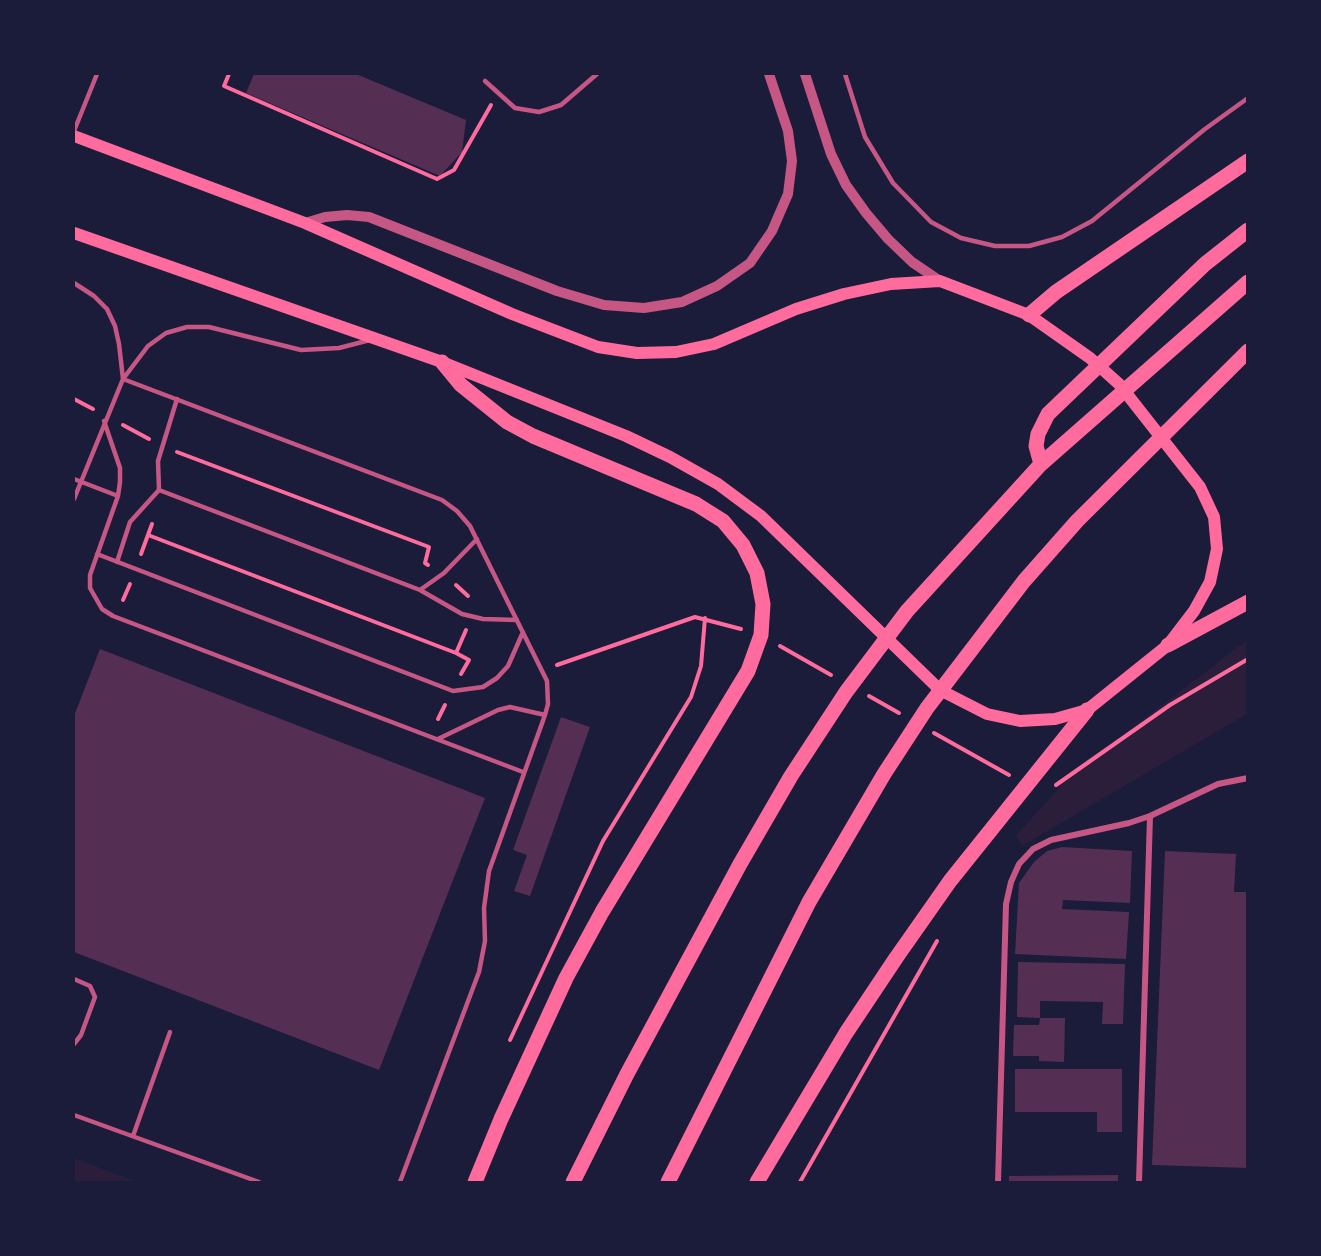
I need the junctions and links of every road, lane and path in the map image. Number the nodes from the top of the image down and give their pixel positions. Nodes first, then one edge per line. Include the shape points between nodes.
1 (97, 74) edge
2 (229, 74) edge
3 (597, 74) edge
4 (769, 74) edge
5 (805, 74) edge
6 (845, 74) edge
7 (484, 81) dead end
8 (498, 93) junction
9 (1248, 98) edge
10 (74, 130) edge
11 (74, 136) edge
12 (1248, 161) edge
13 (304, 223) junction
14 (1248, 230) edge
15 (74, 233) edge
16 (940, 281) junction
17 (1248, 282) edge
18 (74, 283) edge
19 (1029, 315) junction
20 (376, 338) junction
21 (1246, 353) edge
22 (442, 362) junction
23 (123, 380) junction
24 (177, 399) junction
25 (104, 421) junction
26 (1041, 464) junction
27 (74, 479) edge
28 (80, 482) junction
29 (159, 490) junction
30 (118, 496) junction
31 (74, 499) edge
32 (148, 535) dead end
33 (477, 539) junction
34 (97, 554) junction
35 (117, 562) junction
36 (420, 590) junction
37 (1248, 602) edge
38 (705, 618) junction
39 (517, 620) junction
40 (523, 632) junction
41 (761, 635) junction
42 (1168, 645) junction
43 (456, 653) dead end
44 (542, 670) junction
45 (833, 676) dead end
46 (864, 693) dead end
47 (1087, 710) junction
48 (545, 715) junction
49 (904, 716) dead end
50 (925, 728) dead end
51 (438, 739) junction
52 (523, 772) junction
53 (1248, 778) edge
54 (1028, 786) junction
55 (1150, 816) junction
56 (74, 979) edge
57 (170, 1032) dead end
58 (510, 1041) dead end
59 (74, 1044) edge
60 (74, 1115) edge
61 (133, 1136) junction
62 (260, 1182) edge
63 (400, 1182) edge
64 (475, 1182) edge
65 (573, 1182) edge
66 (668, 1182) edge
67 (757, 1182) edge
68 (998, 1182) edge
69 (1139, 1182) edge

1 - 10 lane
2 - 8 path via 224,86 437,178 454,170
3 - 8 lane via 550,110 527,112 515,108
4 - 13 street via 788,131 792,161 788,194 772,231 750,262 717,286 682,302 644,308 604,305 557,291 369,218 347,215
5 - 16 street via 831,154 846,184 888,239
6 - 9 lane via 865,137 893,183 931,222 961,238 994,246 1029,246 1062,237 1092,221
7 - 8 lane
11 - 13 main road
12 - 19 main road via 1056,292
13 - 16 main road via 512,314 598,347 637,353 676,352 714,344 796,309 844,294 891,284
14 - 26 main road via 1205,264 1048,414 1036,446
15 - 20 main road
16 - 19 main road
17 - 26 main road
18 - 23 lane via 107,309 115,326
19 - 42 main road via 1119,384 1200,486 1214,517 1217,549 1210,582
20 - 22 main road
20 - 23 lane via 339,348 301,350 209,327 187,327 166,333 148,346
21 - 66 main road via 1077,521 974,643 884,774 809,902
22 - 41 main road via 461,385 507,422 696,504 723,521 743,545 757,573 763,604
22 - 47 main road via 626,436 718,484 795,546 940,690 987,714 1020,721 1054,719
23 - 24 lane
23 - 25 lane
24 - 29 lane via 158,461
24 - 33 lane via 433,495 457,511
25 - 28 lane
25 - 30 lane via 120,468
26 - 65 main road via 954,558 846,692 740,864
27 - 28 lane
28 - 30 lane
28 - 31 lane
29 - 35 lane via 130,522
29 - 36 lane
30 - 34 lane
32 - 43 path
33 - 36 lane via 444,573
33 - 39 lane
34 - 35 lane
34 - 51 lane via 90,588 102,609 113,616
35 - 40 lane via 453,691 483,687 497,678 508,666
36 - 39 lane via 472,617
37 - 42 main road
38 - 41 path
38 - 44 path via 674,623
38 - 58 path via 701,666 691,697 603,841
39 - 40 lane
40 - 44 lane
41 - 45 path
41 - 64 main road via 748,671 566,978
42 - 47 main road
44 - 48 lane via 548,692
46 - 49 path
47 - 54 main road
48 - 51 lane via 510,708 498,710
48 - 52 lane
50 - 54 path
51 - 52 lane
52 - 63 lane via 489,872 479,972
53 - 55 street via 1218,784
54 - 67 main road via 950,881 896,958
55 - 68 street via 1051,840 1033,849 1019,864 1011,882 1006,904
55 - 69 street
56 - 59 lane via 90,986 95,997
57 - 61 lane
60 - 61 lane
61 - 62 lane

